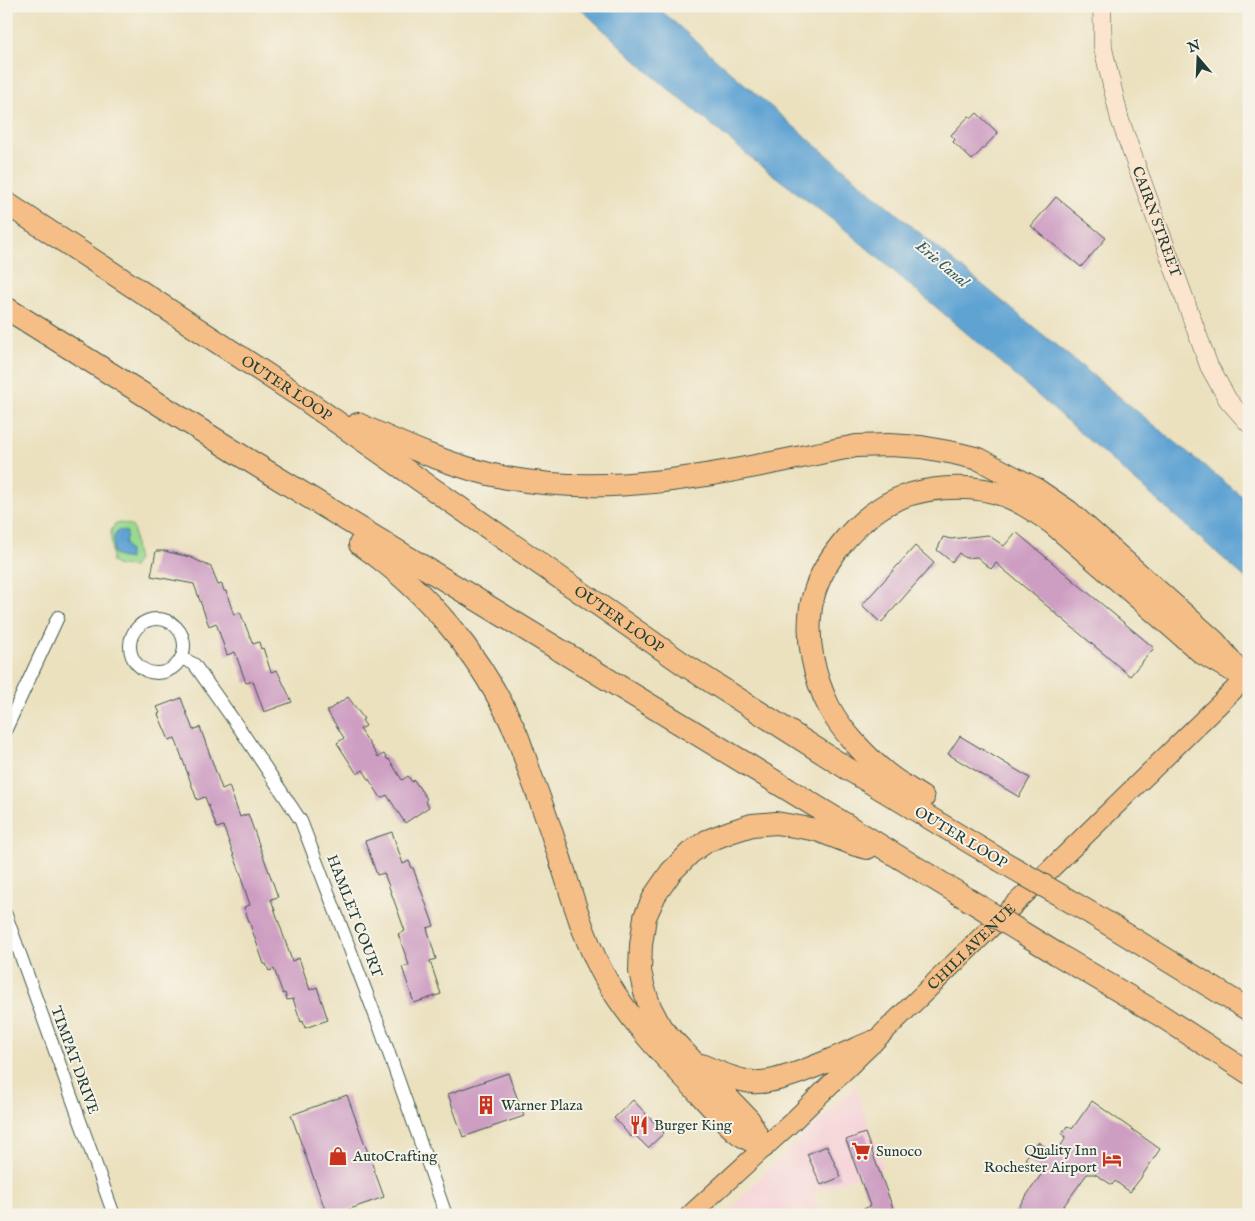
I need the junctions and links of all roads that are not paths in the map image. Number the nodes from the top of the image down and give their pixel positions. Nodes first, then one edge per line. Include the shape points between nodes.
1 (1102, 6) edge
2 (6, 203) edge
3 (6, 308) edge
4 (300, 397) junction
5 (1249, 424) edge
6 (245, 458) junction
7 (58, 617) dead end
8 (181, 658) junction
9 (1248, 678) edge
10 (6, 729) edge
11 (892, 853) junction
12 (998, 859) junction
13 (6, 916) edge
14 (1249, 1010) edge
15 (872, 1042) junction
16 (696, 1063) junction
17 (1249, 1073) edge
18 (763, 1147) junction
19 (114, 1215) edge
20 (446, 1215) edge
21 (690, 1215) edge

1 - 5 street, CAIRN STREET via 1103,48 1120,120 1209,366 1228,400
2 - 4 highway, OUTER LOOP
3 - 6 highway
4 - 9 highway via 441,460 506,478 548,483 599,486 655,483 856,446 921,447 979,460 1034,488 1068,511 1215,642
4 - 12 highway, OUTER LOOP via 685,665 848,770
6 - 11 highway
6 - 18 highway via 381,558 416,588 449,625 496,693 516,735 579,917 607,980 641,1029 675,1068 737,1133
7 - 10 street
8 - 8 street via 183,640 174,625 158,619 150,620 135,630 131,638 131,655 143,669 151,672 168,670
8 - 20 street, HAMLET COURT via 194,664 301,821 380,1028
9 - 12 highway via 1202,653 1052,523 1005,496 971,488 946,488 922,491 882,507 853,530 828,561 819,582 811,606 810,631 818,679 829,708 864,752 885,772 938,808
9 - 15 main road, CHILI AVENUE
11 - 16 highway via 856,845 817,830 776,823 752,825 707,841 671,872 645,917 640,971 650,1007 662,1028
11 - 17 highway, bridge via 1160,1015
12 - 14 highway, OUTER LOOP, bridge
13 - 19 street, TIMPAT DRIVE
15 - 16 highway via 780,1079 754,1082 736,1079
15 - 18 main road, CHILI AVENUE
16 - 18 highway via 749,1120
18 - 21 main road, CHILI AVENUE

